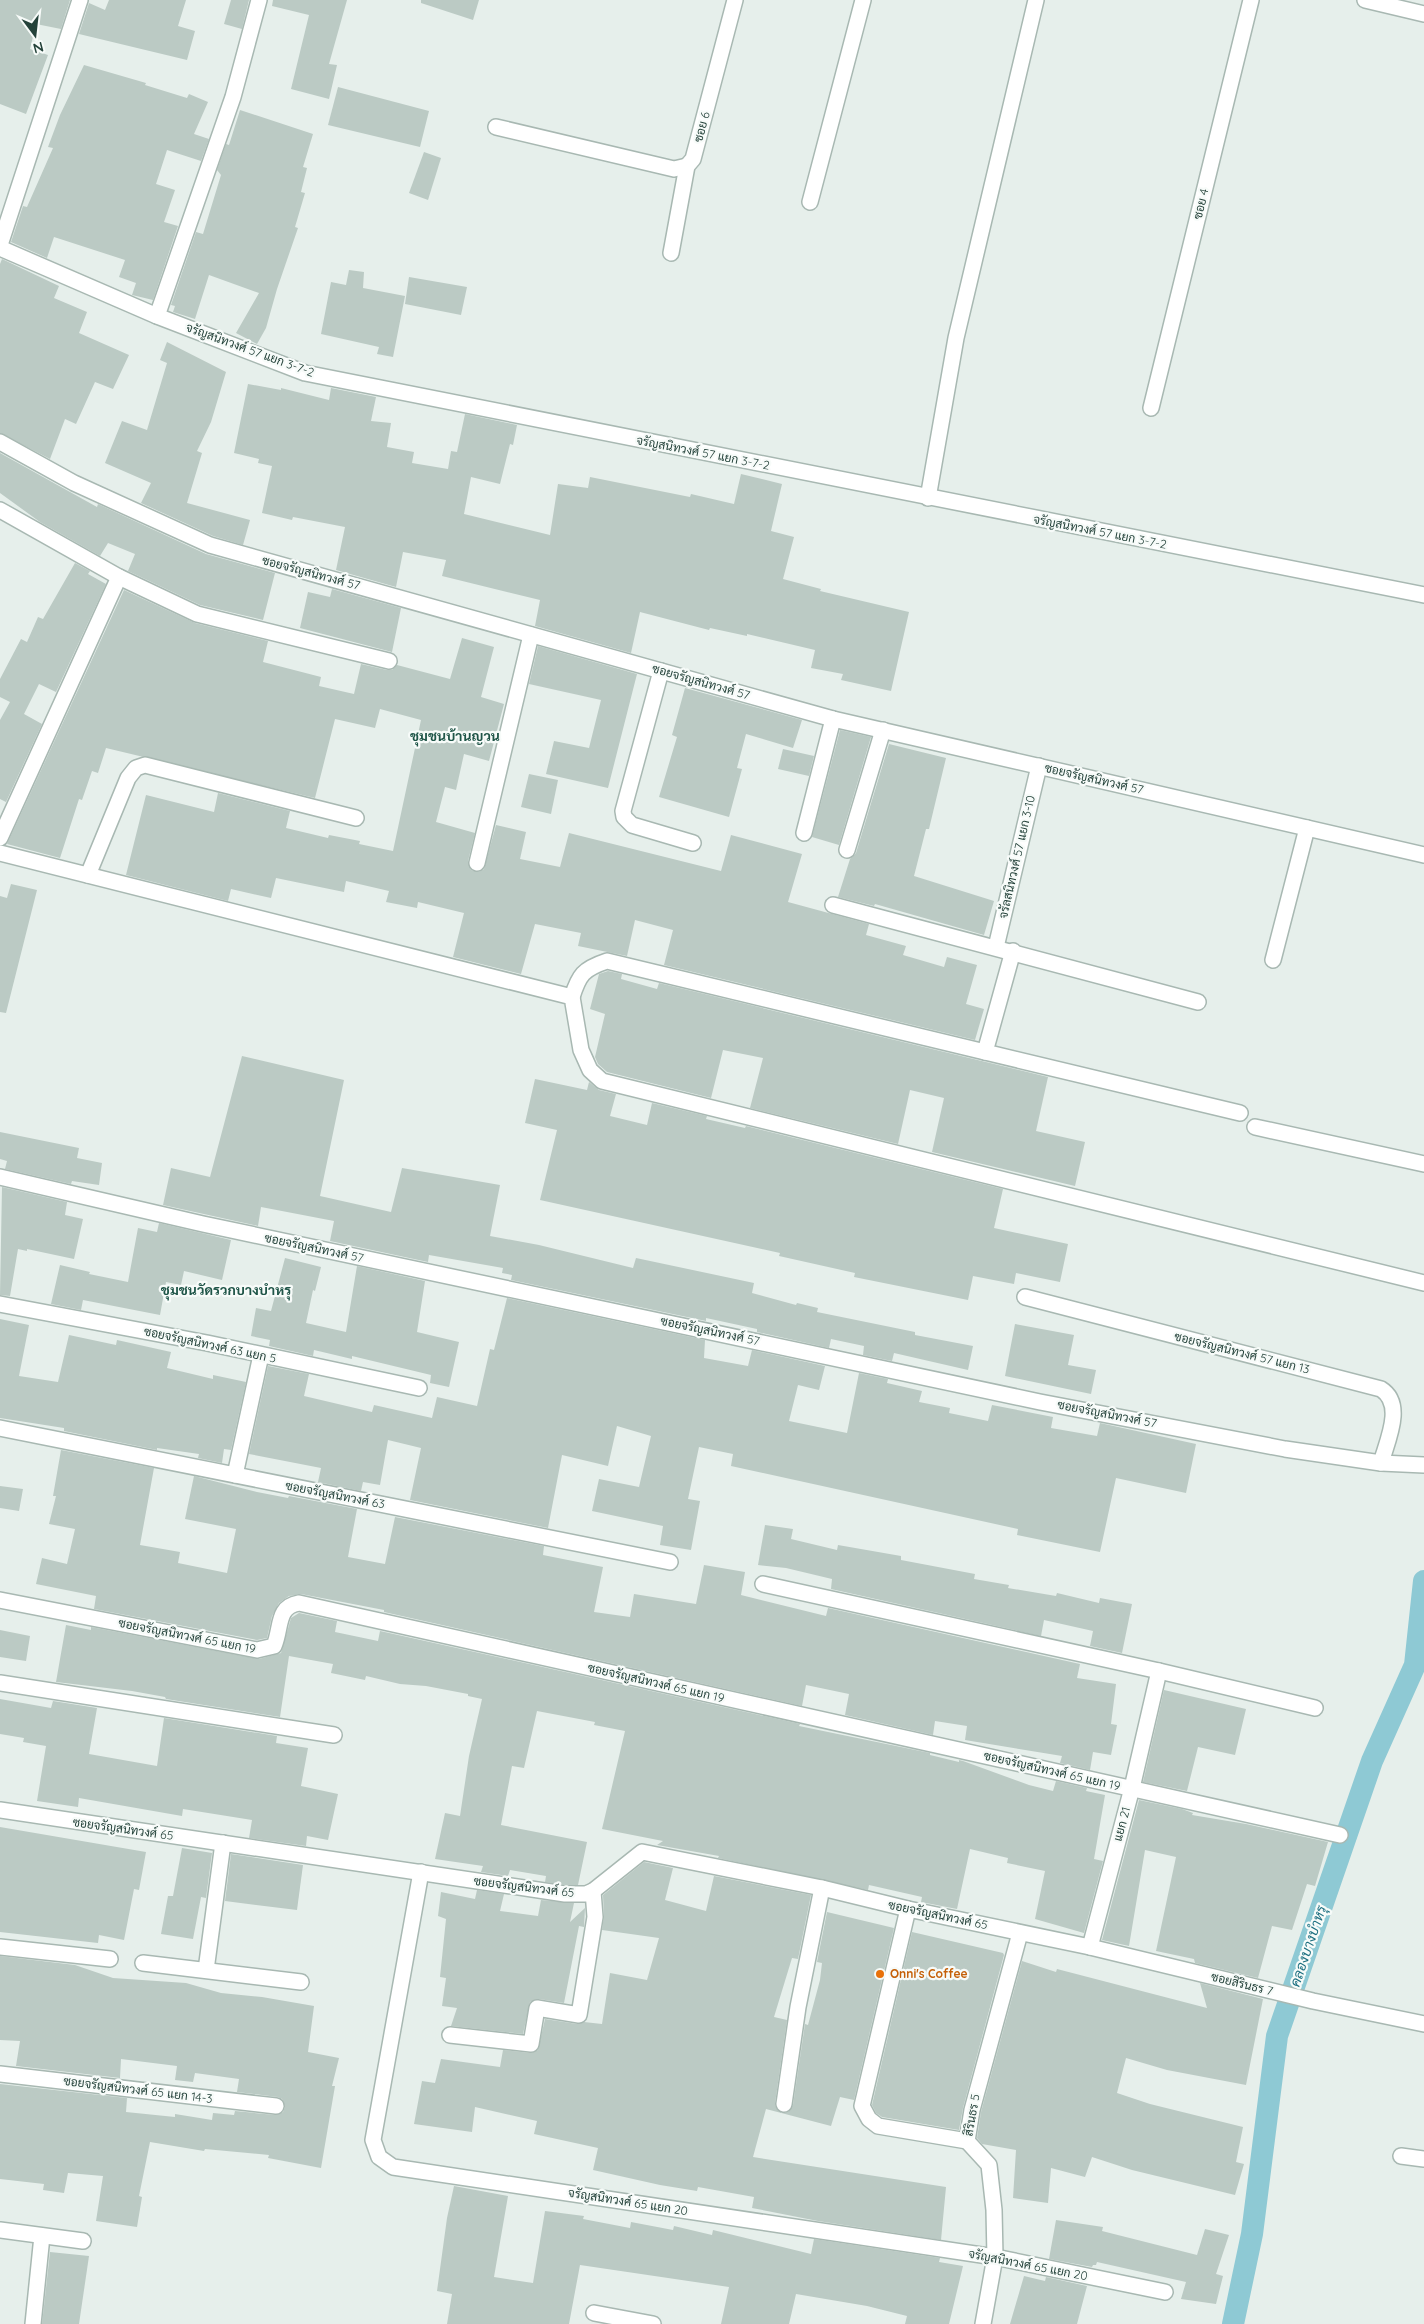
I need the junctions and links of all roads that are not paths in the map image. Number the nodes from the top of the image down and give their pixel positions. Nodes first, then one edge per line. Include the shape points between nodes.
1 (80, 0) edge
2 (259, 0) edge
3 (735, 0) edge
4 (863, 0) edge
5 (1036, 0) edge
6 (1251, 0) edge
7 (1365, 0) edge
8 (1424, 14) edge
9 (496, 127) dead end
10 (688, 166) junction
11 (810, 202) dead end
12 (0, 246) edge
13 (671, 253) dead end
14 (157, 316) junction
15 (1151, 408) dead end
16 (0, 442) edge
17 (928, 498) junction
18 (0, 510) edge
19 (119, 577) junction
20 (1424, 595) edge
21 (531, 635) junction
22 (389, 661) dead end
23 (661, 671) junction
24 (833, 719) junction
25 (883, 730) junction
26 (1038, 766) junction
27 (356, 818) dead end
28 (1307, 828) junction
29 (804, 834) dead end
30 (0, 838) edge
31 (693, 843) dead end
32 (847, 850) dead end
33 (0, 852) edge
34 (1424, 855) edge
35 (477, 863) dead end
36 (88, 875) junction
37 (834, 905) dead end
38 (996, 947) junction
39 (1013, 951) junction
40 (1272, 960) dead end
41 (572, 1002) junction
42 (1198, 1002) dead end
43 (985, 1052) junction
44 (1240, 1113) dead end
45 (1255, 1127) dead end
46 (1423, 1160) edge
47 (0, 1177) edge
48 (1424, 1283) edge
49 (1025, 1298) dead end
50 (0, 1304) edge
51 (261, 1356) junction
52 (419, 1388) dead end
53 (0, 1428) edge
54 (1381, 1463) junction
55 (1424, 1465) edge
56 (234, 1475) junction
57 (670, 1562) dead end
58 (763, 1584) dead end
59 (0, 1600) edge
60 (1159, 1671) junction
61 (0, 1683) edge
62 (1315, 1708) dead end
63 (334, 1735) dead end
64 (1132, 1788) junction
65 (0, 1810) edge
66 (1340, 1835) dead end
67 (223, 1843) junction
68 (421, 1872) junction
69 (822, 1888) junction
70 (593, 1891) junction
71 (908, 1909) junction
72 (1020, 1933) junction
73 (0, 1947) edge
74 (1090, 1947) junction
75 (110, 1959) dead end
76 (143, 1963) dead end
77 (206, 1970) junction
78 (301, 1982) dead end
79 (1424, 2024) edge
80 (450, 2035) dead end
81 (0, 2074) edge
82 (784, 2104) dead end
83 (276, 2106) dead end
84 (967, 2141) junction
85 (1401, 2156) dead end
86 (1424, 2159) edge
87 (0, 2230) edge
88 (42, 2236) junction
89 (83, 2242) dead end
90 (995, 2257) junction
91 (1165, 2292) dead end
92 (594, 2313) dead end
93 (33, 2324) edge
94 (654, 2324) edge
95 (983, 2324) edge

1 - 12 street
2 - 14 street via 233,97
3 - 10 street, ซอย 6 via 693,160
4 - 11 street
5 - 17 street via 956,338
6 - 15 street, ซอย 4
7 - 8 street
9 - 10 street via 674,169
10 - 13 street, ซอย 6
12 - 14 street, จรัญสนิทวงศ์ 57 แยก 3-7-2
14 - 17 street, จรัญสนิทวงศ์ 57 แยก 3-7-2 via 305,373
16 - 21 street, ซอยจรัญสนิทวงศ์ 57 via 74,483 210,545
17 - 20 street, จรัญสนิทวงศ์ 57 แยก 3-7-2
18 - 19 street
19 - 22 street via 197,614
19 - 30 street
21 - 23 street, ซอยจรัญสนิทวงศ์ 57
21 - 35 street
23 - 24 street, ซอยจรัญสนิทวงศ์ 57
23 - 31 street via 624,817 632,825
24 - 25 street, ซอยจรัญสนิทวงศ์ 57
24 - 29 street
25 - 26 street, ซอยจรัญสนิทวงศ์ 57
25 - 32 street
26 - 28 street, ซอยจรัญสนิทวงศ์ 57
26 - 38 street, จรัลสนิทวงศ์ 57 แยก 3-10
27 - 36 street via 145,765 136,768 128,778
28 - 34 street, ซอยจรัญสนิทวงศ์ 57
28 - 40 street
33 - 36 street
36 - 41 street
37 - 38 street
38 - 39 street
39 - 42 street
39 - 43 street
41 - 43 street via 578,978 591,966 606,961
41 - 48 street via 581,1050 590,1070 602,1081
43 - 44 street
45 - 46 street
47 - 54 street, ซอยจรัญสนิทวงศ์ 57 via 203,1224 1040,1402 1285,1450
49 - 54 street, ซอยจรัญสนิทวงศ์ 57 แยก 13 via 1381,1389 1390,1394 1394,1416
50 - 51 street, ซอยจรัญสนิทวงศ์ 63 แยก 5
51 - 52 street, ซอยจรัญสนิทวงศ์ 63 แยก 5
51 - 56 street
53 - 56 street, ซอยจรัญสนิทวงศ์ 63
54 - 55 street, ซอยจรัญสนิทวงศ์ 57
56 - 57 street, ซอยจรัญสนิทวงศ์ 63
58 - 60 street
59 - 64 street, ซอยจรัญสนิทวงศ์ 65 แยก 19 via 257,1650 274,1646 283,1610 299,1603
60 - 62 street
60 - 64 street, แยก 21
61 - 63 street
64 - 66 street, ซอยจรัญสนิทวงศ์ 65 แยก 19
64 - 74 street, แยก 21
65 - 67 street, ซอยจรัญสนิทวงศ์ 65
67 - 68 street, ซอยจรัญสนิทวงศ์ 65
67 - 77 street
68 - 70 street, ซอยจรัญสนิทวงศ์ 65 via 565,1894
68 - 90 street, จรัญสนิทวงศ์ 65 แยก 20 via 374,2140 378,2157 393,2167
69 - 70 street, ซอยจรัญสนิทวงศ์ 65 via 642,1852
69 - 71 street, ซอยจรัญสนิทวงศ์ 65
69 - 82 street via 798,2007
70 - 80 street via 595,1917 579,2015 537,2008 530,2044
71 - 72 street, ซอยจรัญสนิทวงศ์ 65
71 - 84 street via 862,2106 869,2119 878,2126
72 - 74 street, ซอยจรัญสนิทวงศ์ 65
72 - 84 street, สิรินธร 5 via 972,2110
73 - 75 street
74 - 79 street, ซอยสิรินธร 7 via 1313,2001
76 - 77 street
77 - 78 street
81 - 83 street, ซอยจรัญสนิทวงศ์ 65 แยก 14-3
84 - 90 street, สิรินธร 5 via 989,2165
85 - 86 street
87 - 88 street
88 - 89 street
88 - 93 street
90 - 91 street, จรัญสนิทวงศ์ 65 แยก 20
90 - 95 street, สิรินธร 5
92 - 94 street

